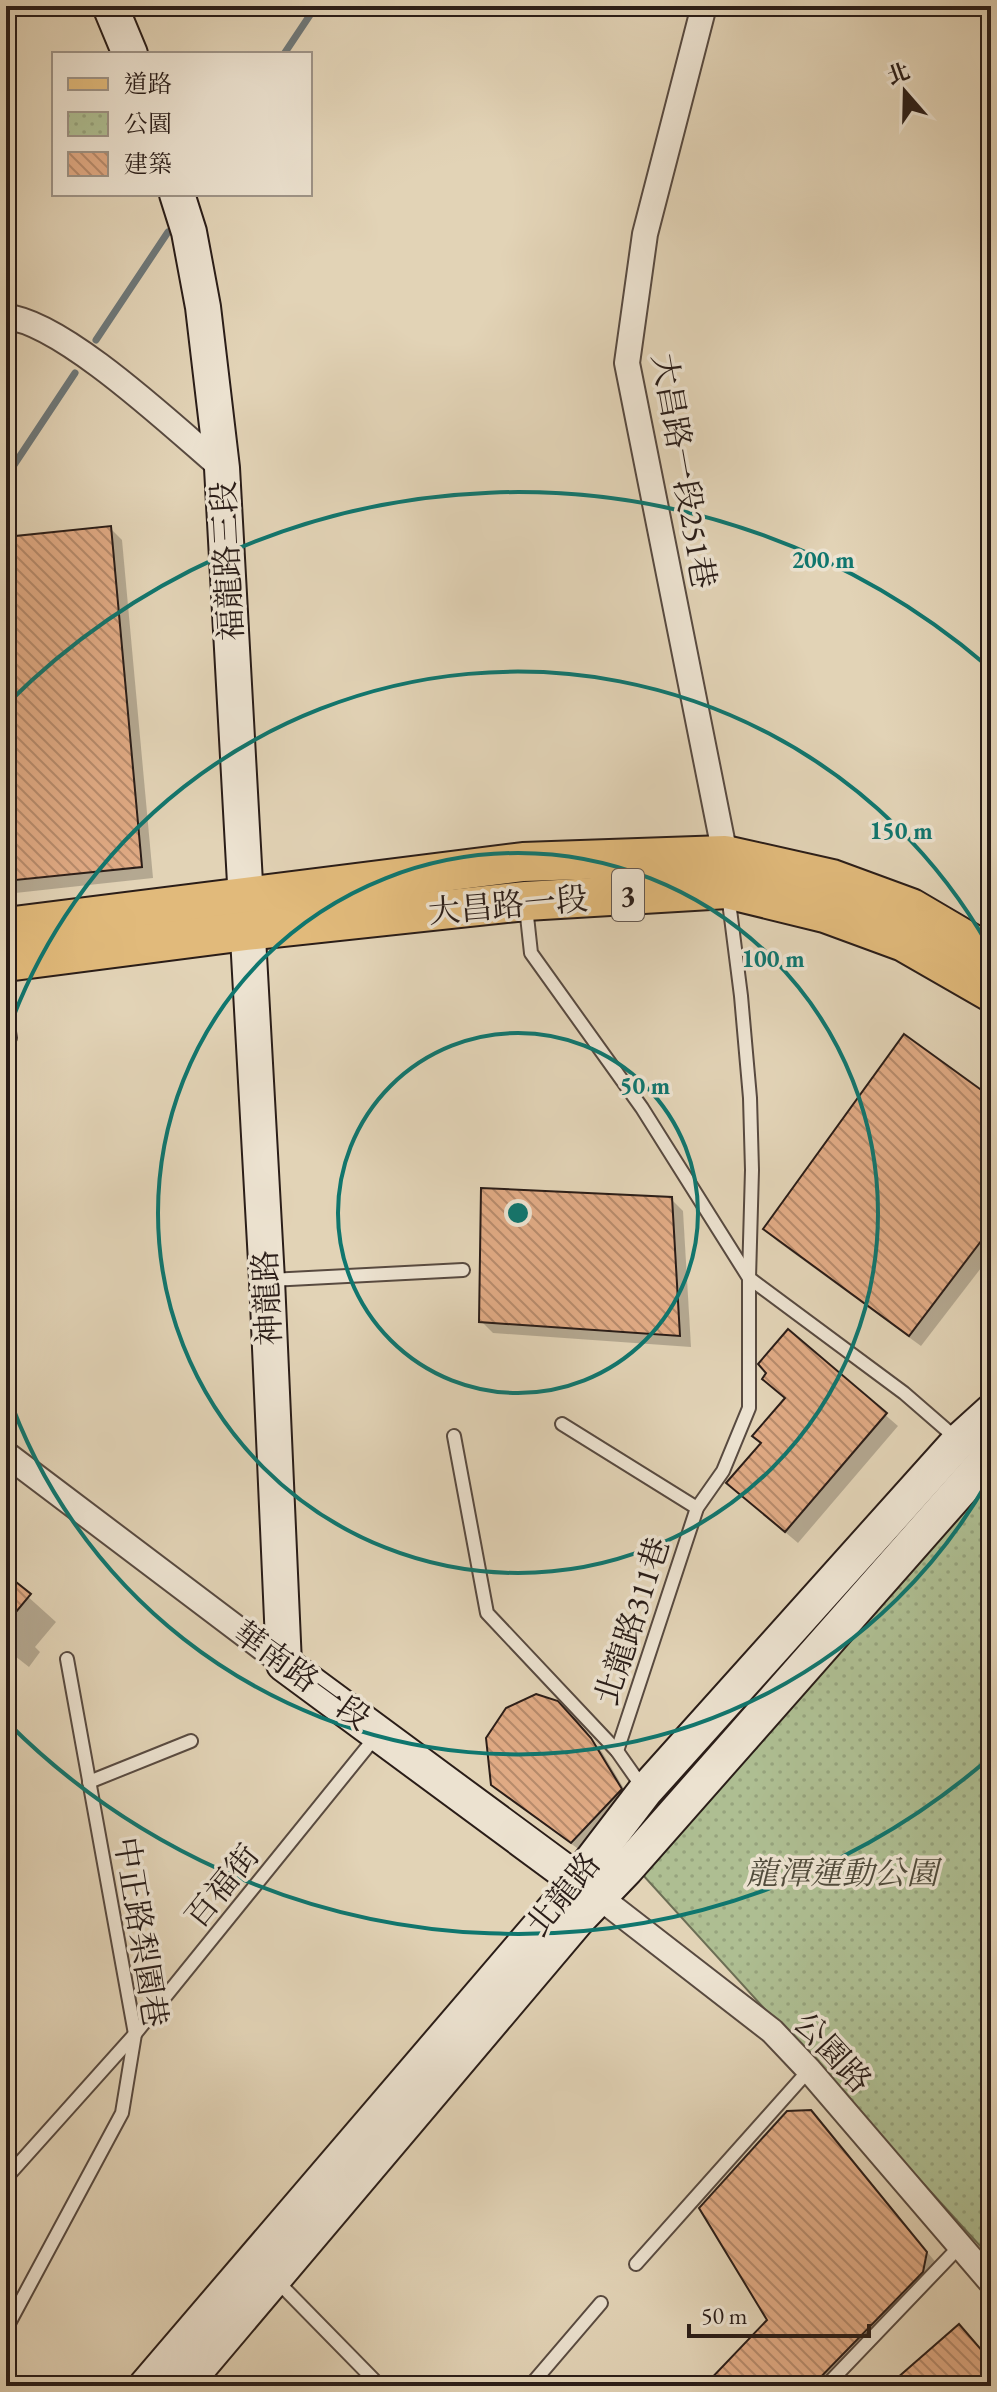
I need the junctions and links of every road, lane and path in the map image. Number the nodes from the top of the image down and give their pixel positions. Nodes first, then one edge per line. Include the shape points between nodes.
1 (110, 6) edge
2 (704, 6) edge
3 (129, 52) edge
4 (178, 196) edge
5 (6, 317) edge
6 (222, 468) junction
7 (726, 872) junction
8 (526, 901) junction
9 (246, 915) junction
10 (6, 927) edge
11 (991, 955) edge
12 (6, 962) edge
13 (991, 992) edge
14 (6, 1013) edge
15 (6, 1038) edge
16 (463, 1270) dead end
17 (749, 1278) junction
18 (267, 1280) junction
19 (991, 1412) edge
20 (562, 1424) dead end
21 (454, 1436) dead end
22 (975, 1452) edge
23 (6, 1455) edge
24 (697, 1508) junction
25 (67, 1659) dead end
26 (284, 1664) junction
27 (379, 1732) junction
28 (191, 1741) dead end
29 (617, 1751) junction
30 (6, 1764) edge
31 (89, 1782) junction
32 (645, 1791) junction
33 (6, 1793) edge
34 (587, 1888) junction
35 (135, 2034) junction
36 (809, 2070) junction
37 (6, 2178) edge
38 (960, 2246) junction
39 (636, 2264) dead end
40 (264, 2269) junction
41 (991, 2282) edge
42 (601, 2303) dead end
43 (6, 2329) edge
44 (146, 2386) edge
45 (183, 2386) edge
46 (380, 2386) edge
47 (530, 2386) edge
48 (826, 2386) edge

1 - 3 main road
2 - 7 street, 大昌路一段251巷 via 645,234 627,363
4 - 6 main road, 福龍路三段 via 203,307
5 - 6 street via 55,334
6 - 9 main road, 福龍路三段
7 - 8 main road, 大昌路一段 / 3
7 - 9 main road, 大昌路一段 / 3 via 523,862
7 - 11 main road, 大昌路一段 / 3 via 832,879 911,908
7 - 13 main road, 大昌路一段 / 3 via 904,942
7 - 17 lane, 北龍路311巷 via 750,1098
8 - 9 main road, 大昌路一段 / 3
8 - 17 lane via 531,953 642,1108
9 - 10 main road, 大昌路一段 / 3
9 - 12 main road, 大昌路一段 / 3
9 - 18 main road, 神龍路
14 - 15 lane
16 - 18 lane
17 - 22 lane
17 - 24 lane, 北龍路311巷 via 749,1408 723,1471
18 - 26 main road, 神龍路
19 - 22 main road, 北龍路
20 - 24 lane
21 - 29 lane, 北龍路311巷 via 487,1613
22 - 32 main road, 北龍路
22 - 34 main road, 北龍路 via 626,1869
23 - 26 street, 華南路一段
24 - 29 lane, 北龍路311巷
25 - 31 lane, 中正路梨園巷
26 - 27 main road, 華南路一段
27 - 34 main road, 華南路一段
27 - 35 lane, 百福街
28 - 31 lane
29 - 32 lane, 北龍路311巷
30 - 33 lane
31 - 35 lane, 中正路梨園巷
32 - 34 main road, 北龍路
34 - 36 street, 公園路 via 772,2031
34 - 40 main road, 北龍路
35 - 37 lane, 百福街
35 - 43 lane, 中正路梨園巷 via 122,2113
36 - 38 street, 公園路
36 - 39 lane
38 - 41 street, 公園路
38 - 48 lane
40 - 44 main road, 北龍路
40 - 45 main road, 北龍路
40 - 46 lane
42 - 47 lane

